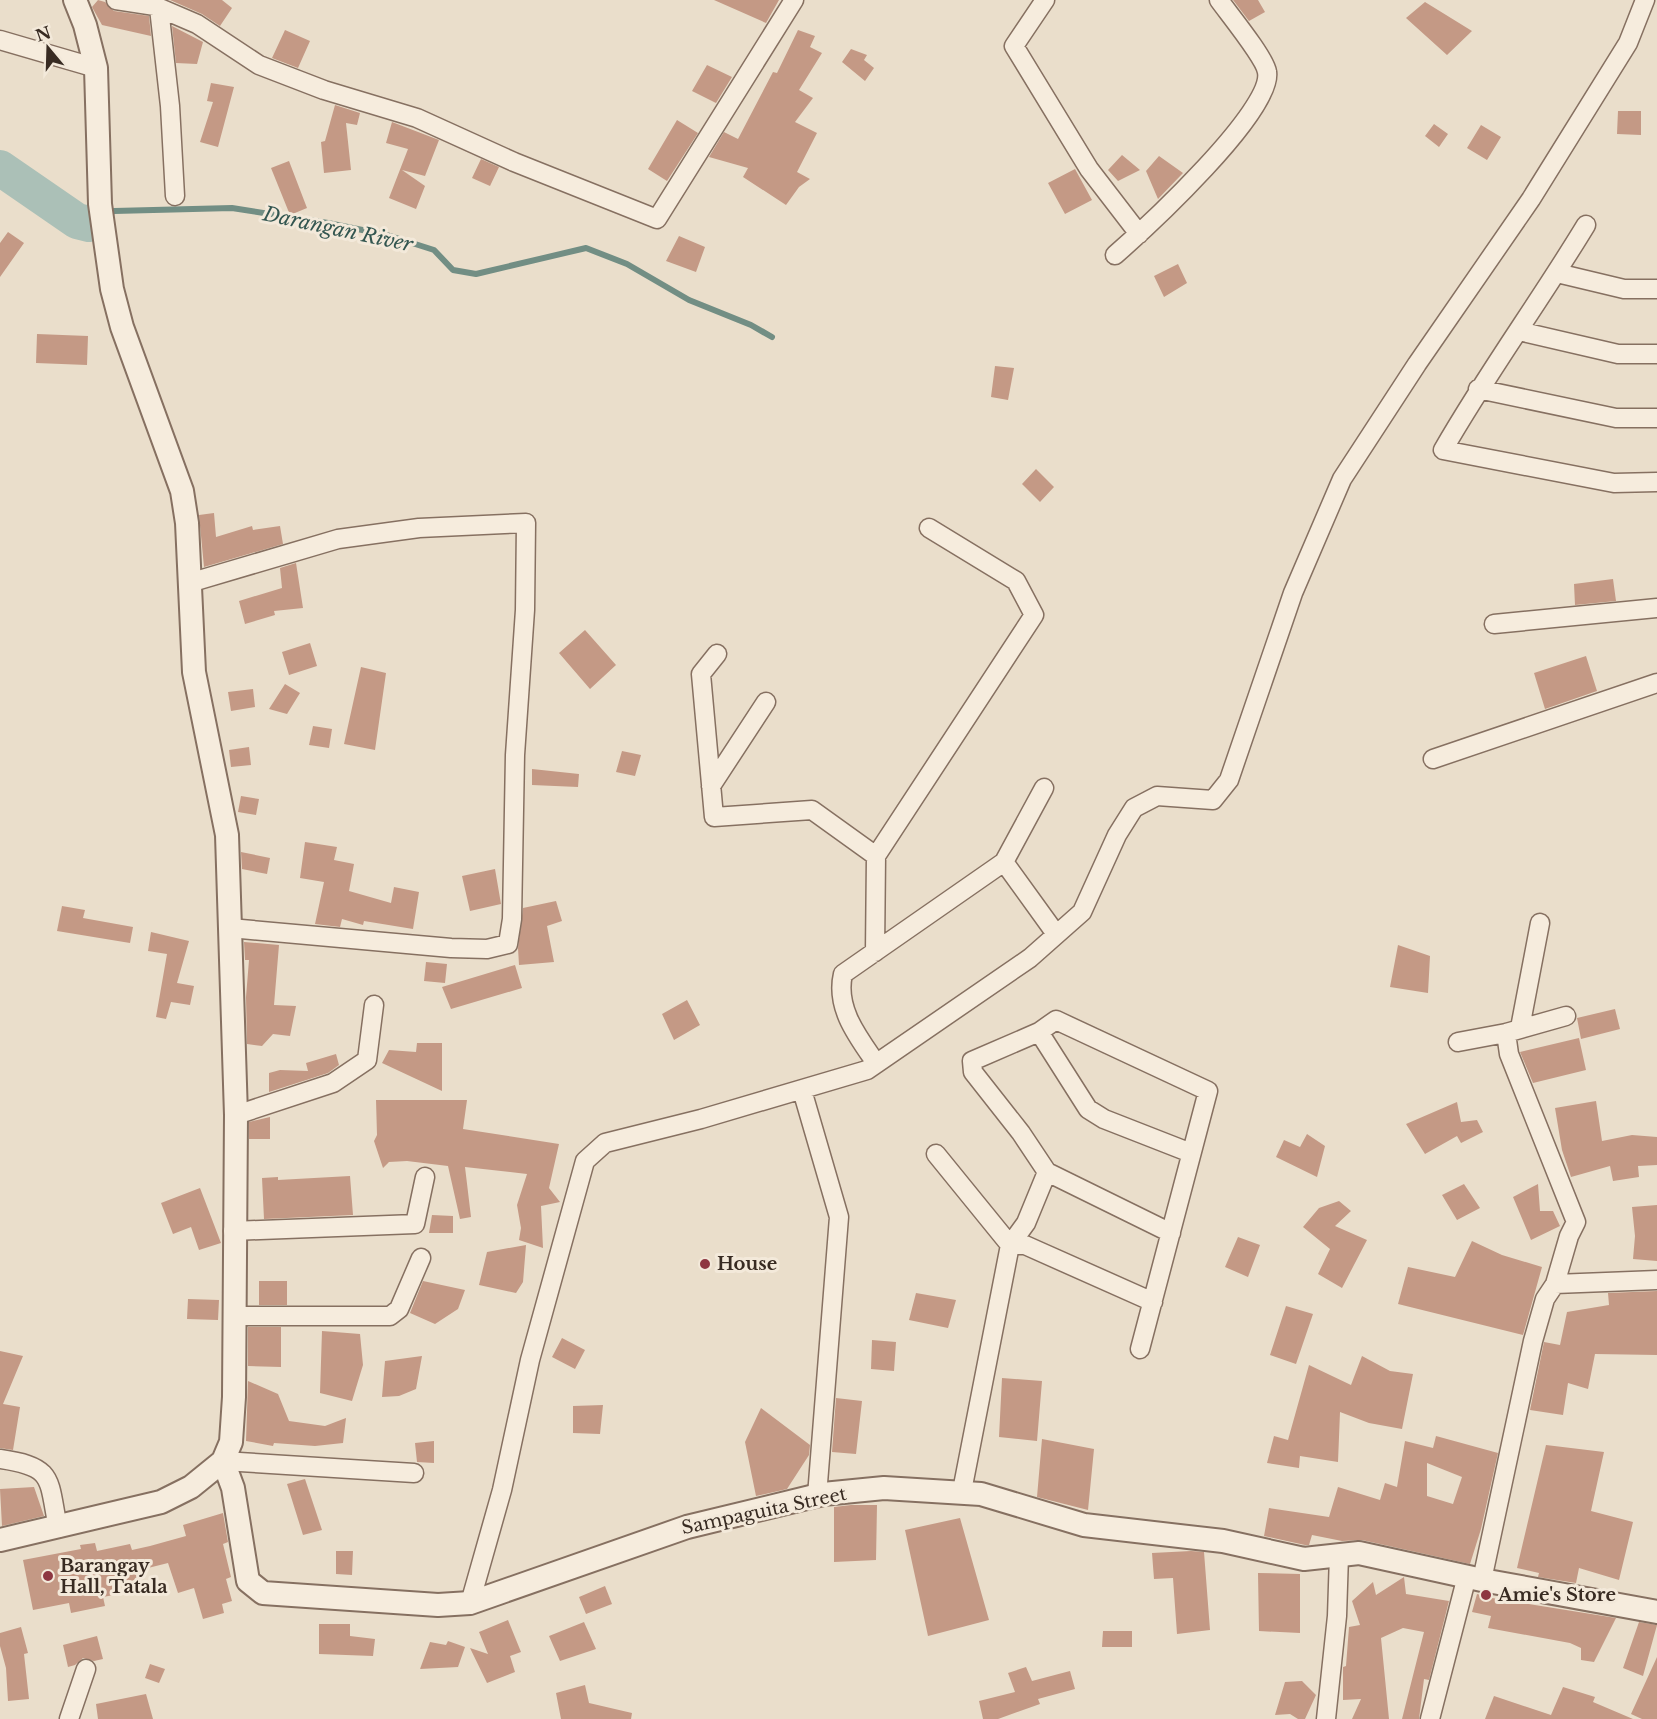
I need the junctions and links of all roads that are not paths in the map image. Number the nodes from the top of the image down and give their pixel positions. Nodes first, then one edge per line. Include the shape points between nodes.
1 (75, 0) edge
2 (116, 0) edge
3 (795, 0) edge
4 (1045, 0) edge
5 (1219, 0) edge
6 (1645, 0) edge
7 (159, 8) junction
8 (0, 40) edge
9 (96, 68) junction
10 (175, 196) dead end
11 (1586, 225) dead end
12 (1139, 234) junction
13 (1115, 255) dead end
14 (1557, 273) junction
15 (1657, 289) edge
16 (1519, 331) junction
17 (1657, 354) edge
18 (1478, 388) junction
19 (1657, 418) edge
20 (1657, 483) edge
21 (929, 528) dead end
22 (189, 584) junction
23 (1657, 608) edge
24 (1494, 624) dead end
25 (717, 654) dead end
26 (1657, 683) edge
27 (766, 702) dead end
28 (1433, 759) dead end
29 (711, 786) junction
30 (1044, 788) dead end
31 (876, 856) junction
32 (1004, 862) junction
33 (1540, 924) dead end
34 (230, 928) junction
35 (1056, 934) junction
36 (874, 952) junction
37 (374, 1005) dead end
38 (1566, 1016) dead end
39 (1513, 1030) junction
40 (1039, 1032) junction
41 (1458, 1042) dead end
42 (876, 1063) junction
43 (802, 1090) junction
44 (236, 1115) junction
45 (1191, 1153) junction
46 (936, 1154) dead end
47 (1047, 1172) junction
48 (425, 1177) dead end
49 (233, 1231) junction
50 (1171, 1233) junction
51 (1010, 1245) junction
52 (421, 1258) dead end
53 (1657, 1280) edge
54 (1555, 1284) junction
55 (1153, 1302) junction
56 (234, 1316) junction
57 (1140, 1349) dead end
58 (0, 1459) edge
59 (224, 1461) junction
60 (414, 1473) dead end
61 (962, 1491) junction
62 (817, 1496) junction
63 (58, 1528) junction
64 (0, 1539) edge
65 (1339, 1555) junction
66 (1475, 1578) junction
67 (470, 1603) junction
68 (1657, 1612) edge
69 (86, 1669) dead end
70 (69, 1719) edge
71 (1326, 1719) edge
72 (1430, 1719) edge

1 - 9 street
2 - 7 street
3 - 7 street via 657,219 417,118 324,90 259,65 197,24
4 - 12 street via 1014,46 1089,169
5 - 12 street via 1267,70 1267,86 1224,148
6 - 35 street via 1628,43 1531,199 1342,479 1293,593 1229,780 1213,800 1157,796 1134,808 1117,835 1082,912
7 - 10 street
8 - 9 street
9 - 22 street via 100,204 112,289 182,491 188,523
11 - 14 street
12 - 13 street
14 - 15 street via 1624,289
14 - 16 street
16 - 17 street via 1618,354
16 - 18 street
18 - 19 street via 1616,418
18 - 20 street via 1443,450 1614,483
21 - 31 street via 1016,581 1035,615
22 - 34 street via 194,672 227,835
22 - 34 street via 338,539 419,528 526,523 508,944 487,949 451,948
23 - 24 street
25 - 29 street via 701,674
26 - 28 street
27 - 29 street
29 - 31 street via 714,818 812,810
30 - 32 street
31 - 36 street
32 - 35 street
32 - 36 street
33 - 39 street
34 - 44 street
35 - 42 street via 1030,957
36 - 42 street via 843,974 841,983 844,1012
37 - 44 street via 367,1060 333,1083
38 - 39 street
39 - 41 street
39 - 54 street via 1509,1054 1576,1222
40 - 45 street via 1088,1109
40 - 45 street via 1056,1020 1208,1091
40 - 47 street via 972,1061 973,1072
42 - 43 street via 867,1070
43 - 62 street via 838,1217
43 - 67 street via 605,1143 585,1161 530,1360 502,1490
44 - 49 street
45 - 50 street
46 - 51 street
47 - 50 street
47 - 51 street via 1026,1223
48 - 49 street via 415,1224
49 - 56 street
50 - 55 street
51 - 55 street via 1025,1245
51 - 61 street
52 - 56 street via 399,1309 390,1316
53 - 54 street
54 - 66 street via 1545,1299 1533,1341
55 - 57 street
56 - 59 street via 231,1442
58 - 63 street via 31,1464 48,1479
59 - 60 street
59 - 63 street via 191,1487 161,1502
59 - 67 street, Sampaguita Street via 248,1581 263,1593 438,1605
61 - 62 street, Sampaguita Street via 884,1488
61 - 65 street, Sampaguita Street via 1084,1525 1223,1541 1304,1559
62 - 67 street, Sampaguita Street via 687,1527
63 - 64 street
65 - 66 street, Sampaguita Street via 1359,1553
65 - 71 street
66 - 68 street, Sampaguita Street
66 - 72 street
69 - 70 street

